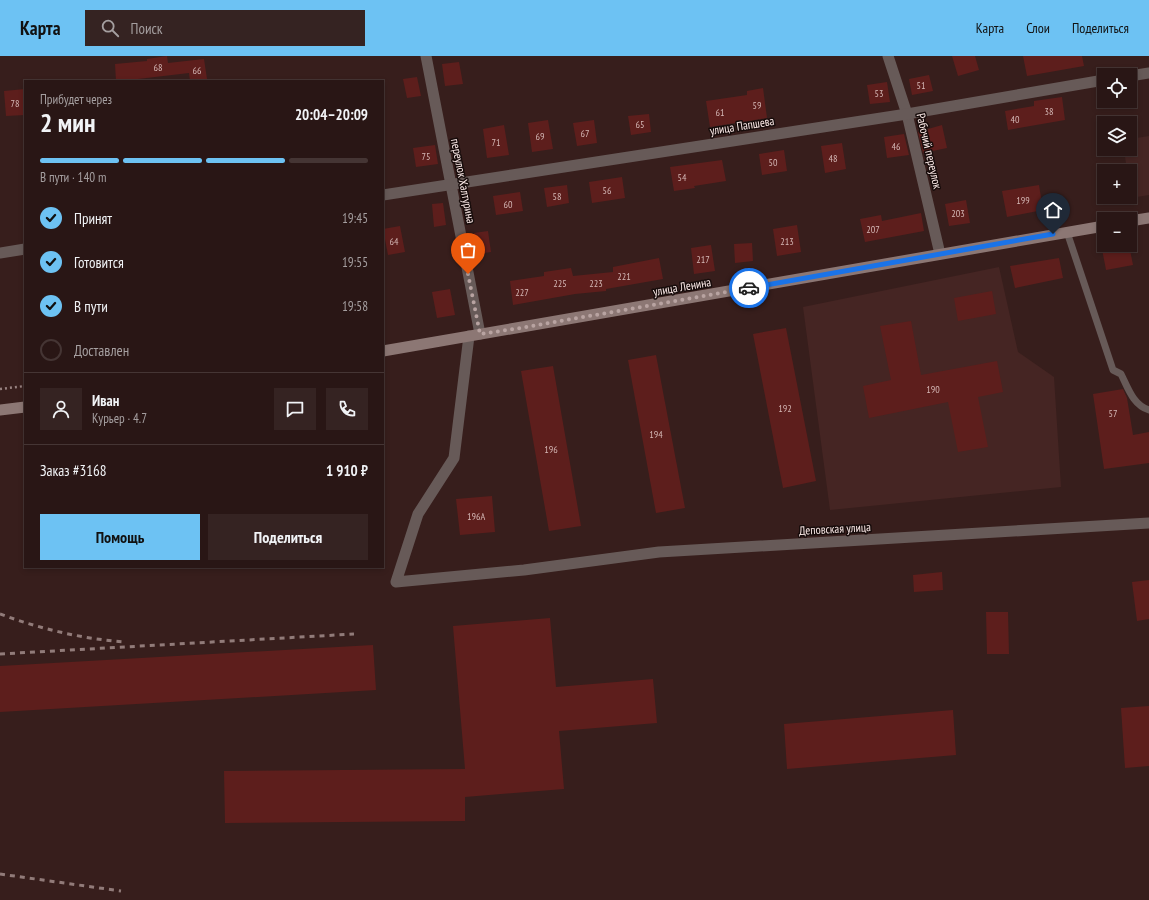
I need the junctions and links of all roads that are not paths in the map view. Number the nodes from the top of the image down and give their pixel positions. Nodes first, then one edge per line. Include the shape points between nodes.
1 (426, 56) edge
2 (888, 56) edge
3 (1149, 73) edge
4 (1137, 75) edge
5 (1097, 81) edge
6 (907, 114) junction
7 (450, 184) junction
8 (384, 195) edge
9 (1149, 218) edge
10 (1137, 220) edge
11 (1097, 227) edge
12 (1067, 232) junction
13 (24, 249) edge
14 (0, 253) edge
15 (940, 254) junction
16 (480, 334) junction
17 (469, 336) junction
18 (384, 351) edge
19 (24, 407) edge
20 (0, 410) edge
21 (1149, 410) edge
22 (1149, 523) edge

1 - 7 street, переулок Халтурина
2 - 6 street, Рабочий переулок
3 - 4 street
5 - 6 street, улица Папшева
6 - 7 street, улица Папшева
6 - 15 street, Рабочий переулок
7 - 8 street, улица Папшева
7 - 16 street, переулок Халтурина
9 - 10 main road
11 - 12 main road, улица Ленина
12 - 15 main road, улица Ленина
12 - 21 lane via 1112,370 1121,374 1133,398 1142,408
13 - 14 street
15 - 16 main road, улица Ленина
16 - 17 main road, улица Ленина
17 - 18 main road, улица Ленина
17 - 22 street, Деповская улица via 454,458 418,514 396,582 524,570 660,552
19 - 20 main road

